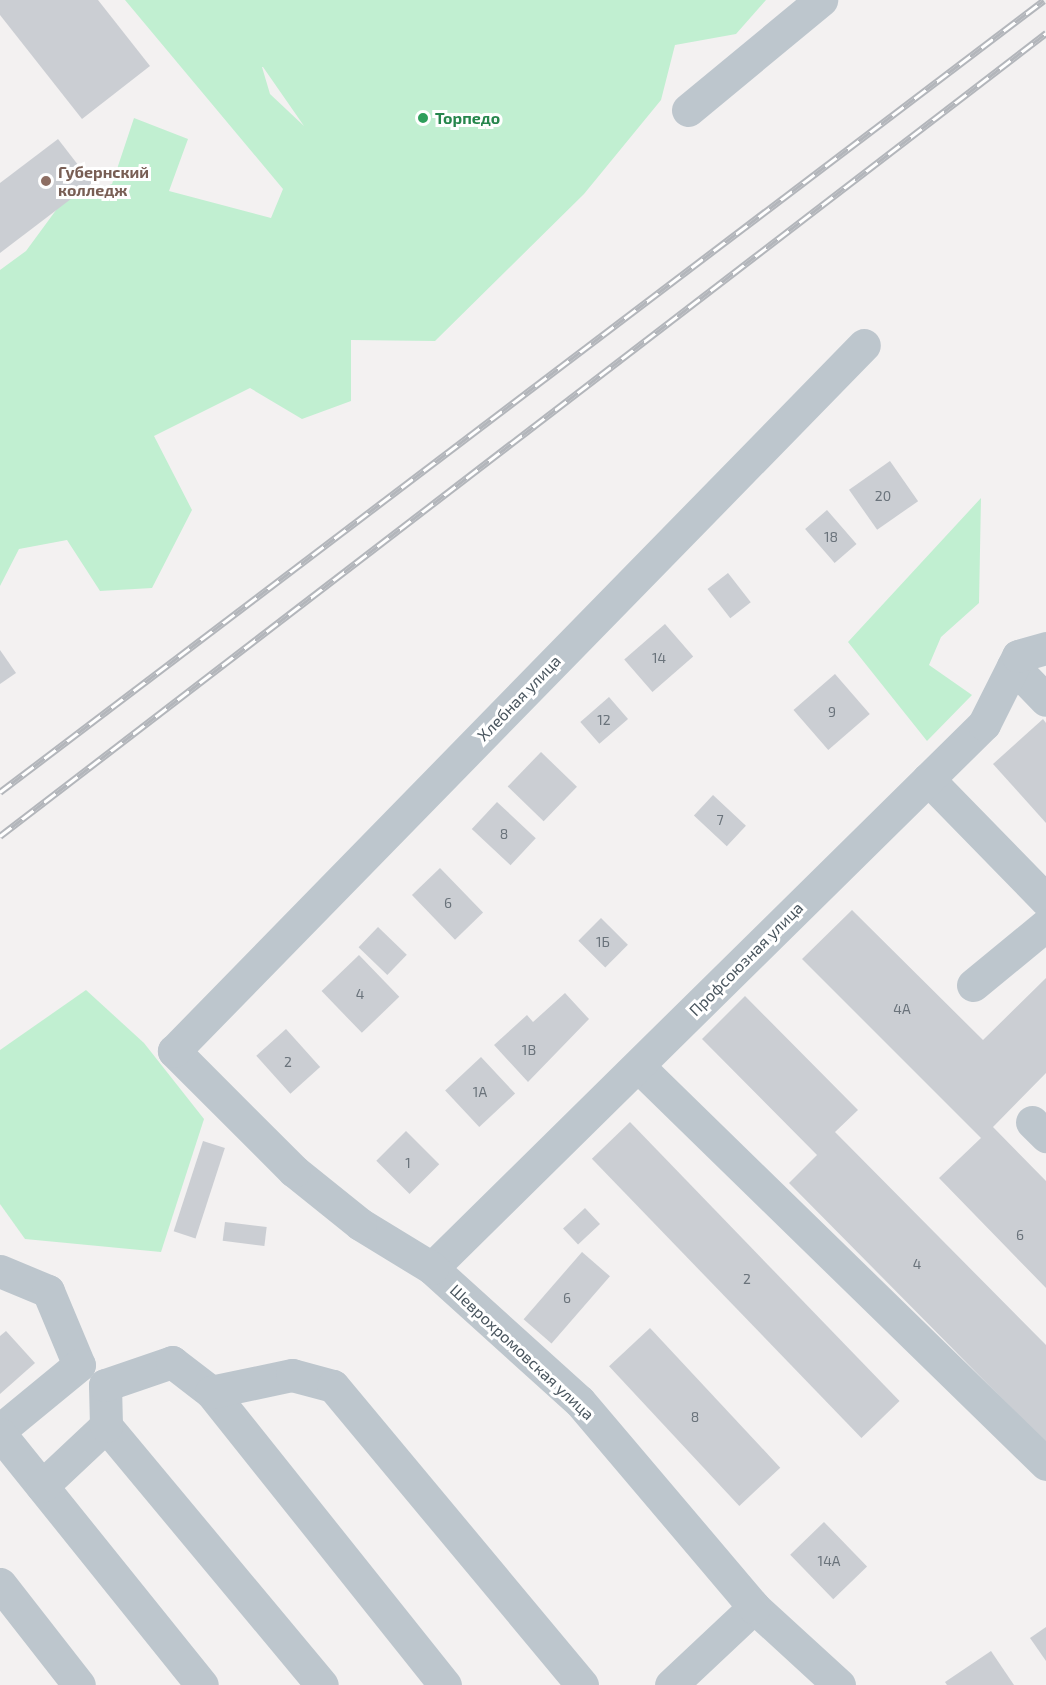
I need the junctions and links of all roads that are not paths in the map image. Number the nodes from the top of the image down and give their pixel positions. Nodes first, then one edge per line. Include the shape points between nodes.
1 (821, 0) edge
2 (688, 110) dead end
3 (864, 345) dead end
4 (1046, 648) edge
5 (1013, 666) junction
6 (1046, 700) edge
7 (928, 779) junction
8 (1046, 900) edge
9 (1046, 925) edge
10 (974, 986) dead end
11 (174, 1051) joint
12 (638, 1066) junction
13 (432, 1268) junction
14 (0, 1271) edge
15 (210, 1392) junction
16 (106, 1426) junction
17 (0, 1432) edge
18 (1046, 1464) edge
19 (42, 1486) junction
20 (0, 1584) edge
21 (754, 1607) junction
22 (79, 1685) edge
23 (202, 1685) edge
24 (322, 1685) edge
25 (445, 1685) edge
26 (582, 1685) edge
27 (671, 1685) edge
28 (839, 1685) edge

1 - 2 street
3 - 11 street, Хлебная улица
4 - 5 street via 1018,656
5 - 6 street
5 - 7 street, Профсоюзная улица via 984,724
7 - 8 street
7 - 12 street, Профсоюзная улица
9 - 10 street
11 - 13 street, Шеврохромовская улица via 294,1171 360,1224
12 - 13 street, Профсоюзная улица
12 - 18 street
13 - 21 street, Шеврохромовская улица via 579,1401
14 - 17 street via 48,1291 79,1365
15 - 16 street via 172,1362 105,1385
15 - 25 street
15 - 26 street via 292,1376 333,1386
16 - 19 street
16 - 24 street
17 - 19 street
19 - 23 street
20 - 22 street
21 - 27 street
21 - 28 street, Шеврохромовская улица

